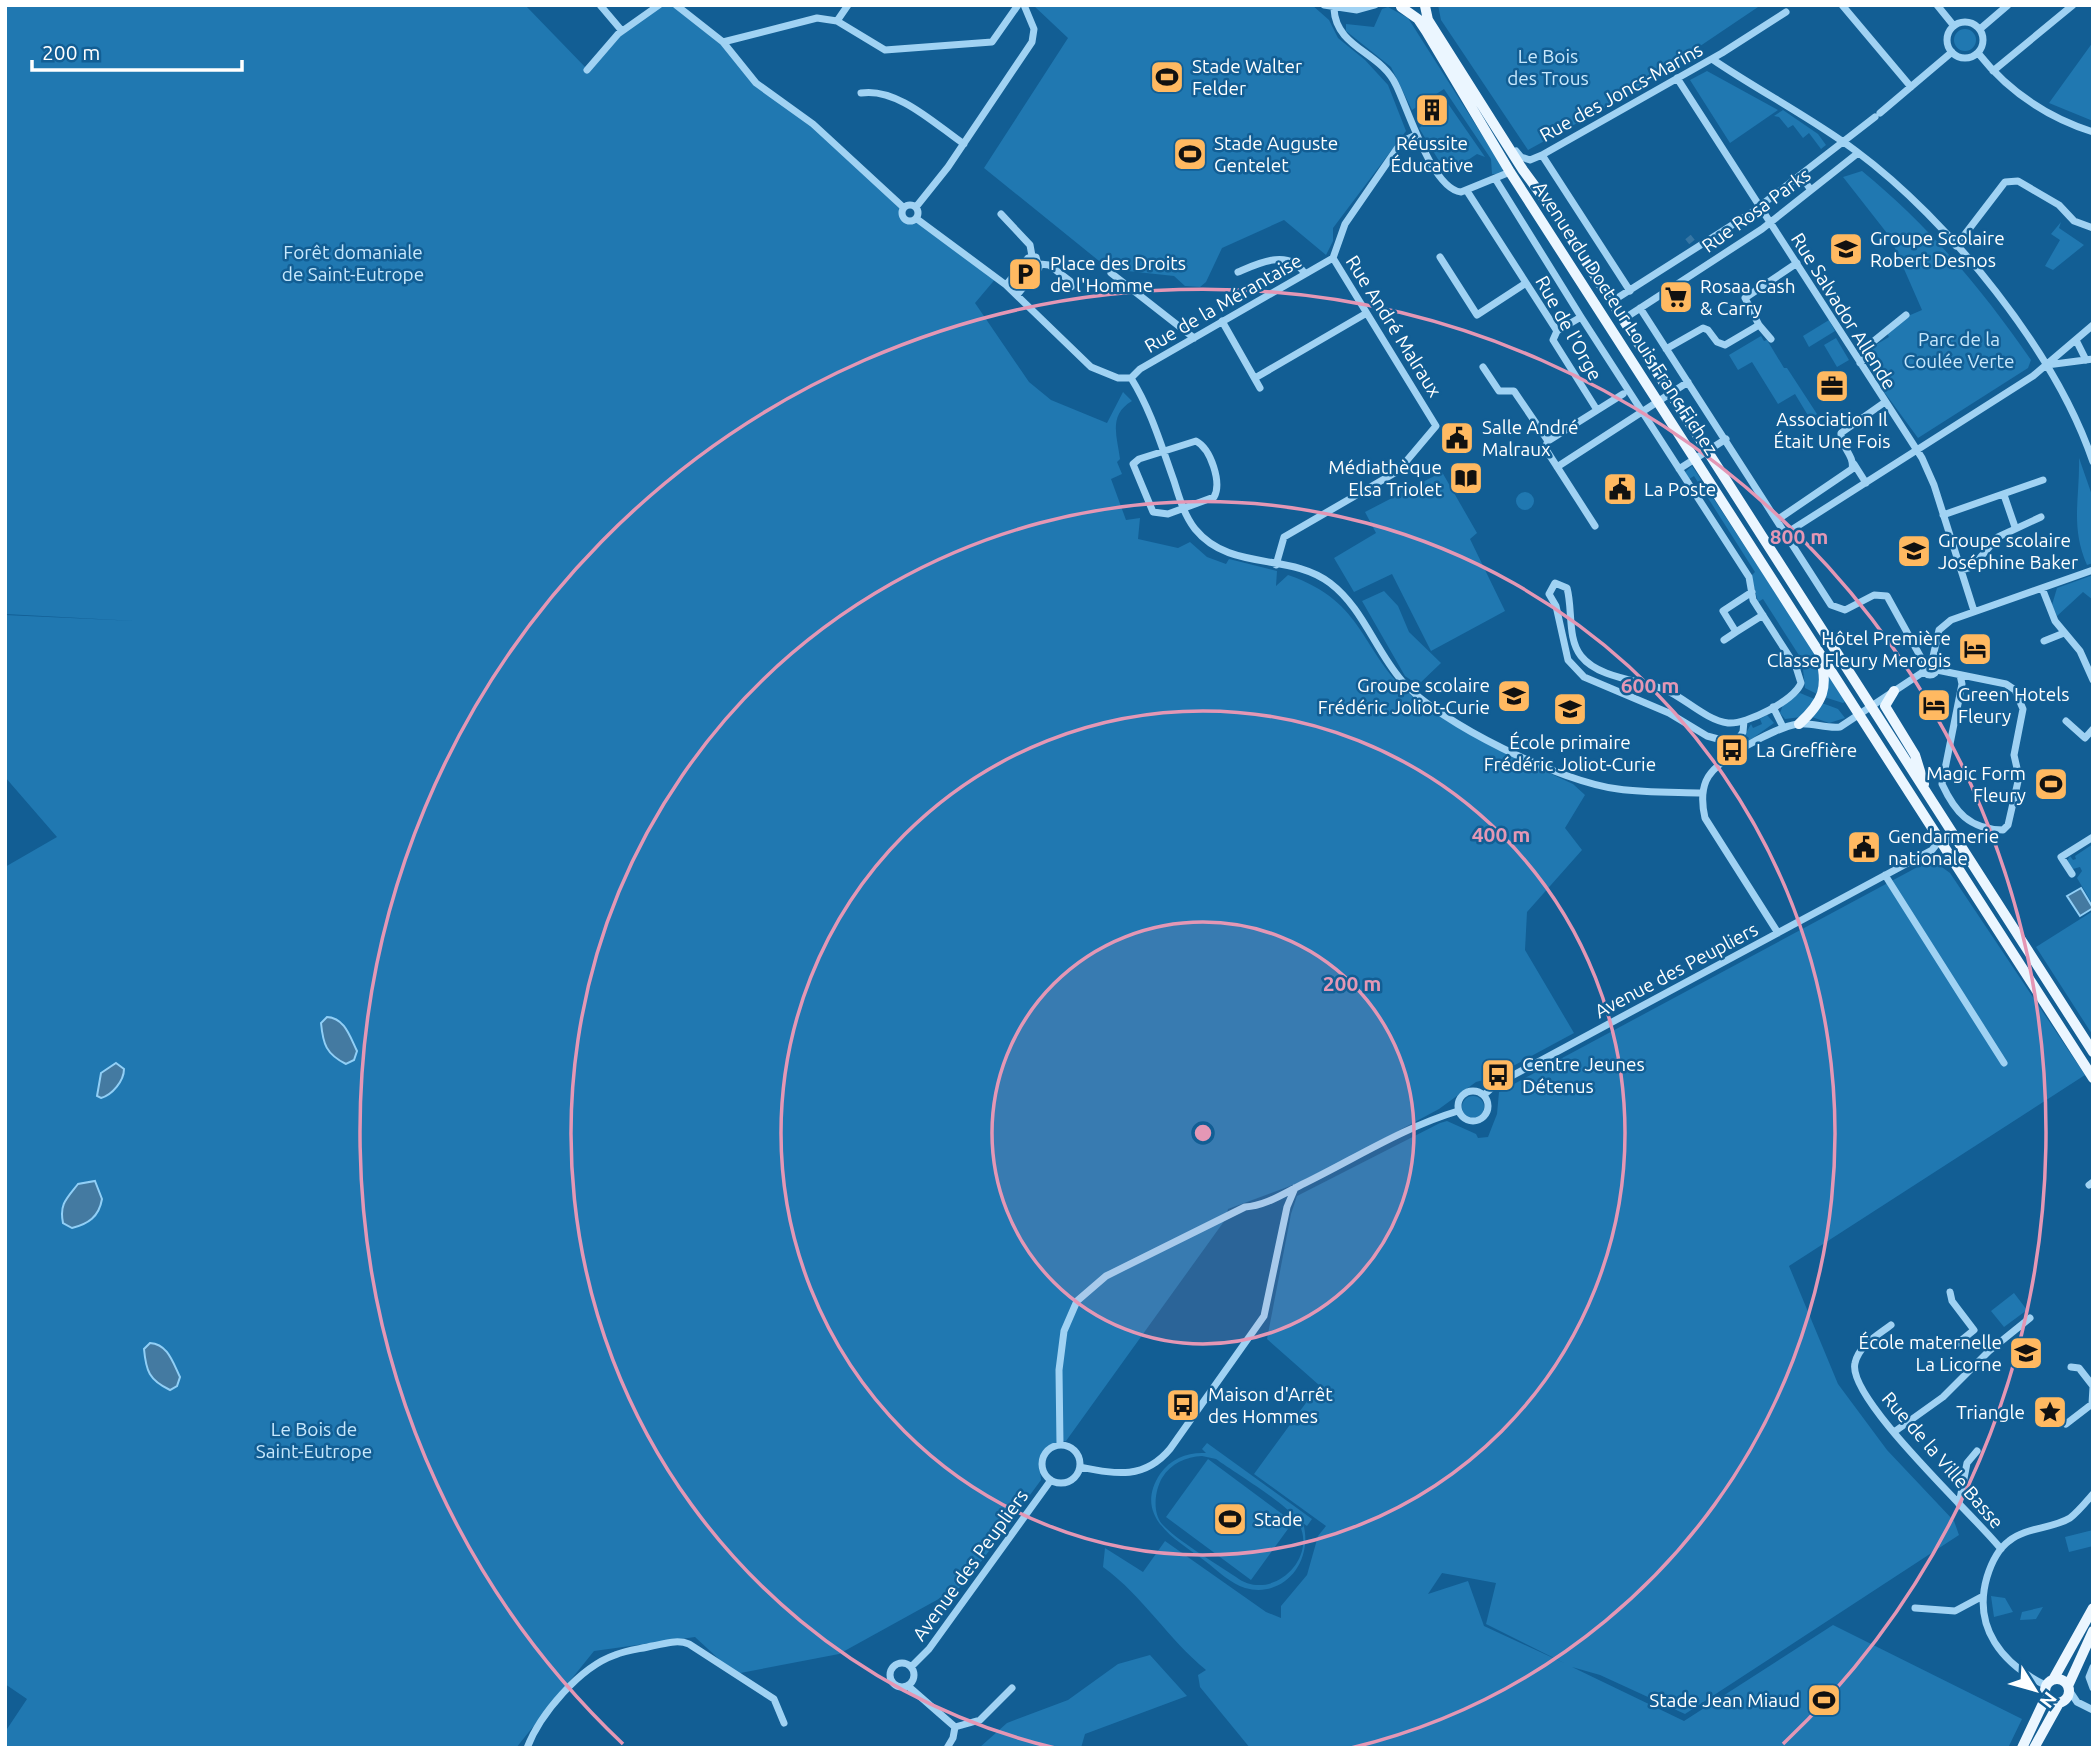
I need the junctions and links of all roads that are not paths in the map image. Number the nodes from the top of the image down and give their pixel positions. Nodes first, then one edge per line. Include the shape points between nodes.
1 (600, 5) edge
2 (659, 5) edge
3 (676, 5) edge
4 (848, 5) edge
5 (1018, 5) edge
6 (1024, 5) edge
7 (1324, 5) edge
8 (1352, 5) edge
9 (1375, 5) edge
10 (1842, 5) edge
11 (1937, 5) edge
12 (2008, 5) edge
13 (2073, 5) edge
14 (1400, 6) edge
15 (1426, 6) edge
16 (1336, 9) junction
17 (1786, 12) dead end
18 (837, 21) junction
19 (1954, 26) junction
20 (1980, 29) junction
21 (621, 31) junction
22 (723, 42) junction
23 (1952, 52) junction
24 (1978, 53) junction
25 (1712, 59) junction
26 (587, 70) dead end
27 (1993, 71) junction
28 (1676, 78) junction
29 (1910, 87) junction
30 (861, 93) dead end
31 (1485, 108) junction
32 (2093, 132) edge
33 (1416, 135) junction
34 (1845, 143) junction
35 (964, 144) junction
36 (1858, 153) junction
37 (1542, 155) junction
38 (1510, 172) junction
39 (1800, 176) junction
40 (1496, 180) junction
41 (1467, 191) junction
42 (1811, 191) junction
43 (904, 207) junction
44 (916, 207) junction
45 (1760, 207) junction
46 (1001, 214) dead end
47 (917, 219) junction
48 (1771, 223) junction
49 (2093, 228) edge
50 (1555, 242) junction
51 (1956, 246) junction
52 (1032, 256) junction
53 (1440, 257) dead end
54 (1333, 258) junction
55 (1797, 263) junction
56 (1040, 264) junction
57 (1238, 272) dead end
58 (1660, 272) junction
59 (1111, 273) dead end
60 (1305, 274) junction
61 (1527, 283) junction
62 (1006, 285) junction
63 (1071, 287) dead end
64 (1669, 289) junction
65 (1630, 291) junction
66 (1017, 295) junction
67 (1640, 308) junction
68 (1365, 314) junction
69 (1906, 314) dead end
70 (1613, 316) junction
71 (1581, 317) junction
72 (1222, 321) junction
73 (1759, 325) junction
74 (2093, 325) edge
75 (1557, 331) junction
76 (1194, 338) junction
77 (1770, 339) dead end
78 (2076, 340) junction
79 (1852, 348) junction
80 (1666, 349) junction
81 (1864, 349) junction
82 (2089, 360) edge
83 (1860, 363) junction
84 (2047, 365) junction
85 (1483, 367) dead end
86 (1131, 378) junction
87 (1255, 378) junction
88 (1688, 382) junction
89 (1260, 388) dead end
90 (1670, 393) junction
91 (1623, 394) dead end
92 (1658, 400) junction
93 (1885, 402) junction
94 (1597, 410) junction
95 (1641, 411) junction
96 (2093, 434) edge
97 (2083, 437) junction
98 (1726, 439) junction
99 (1548, 441) junction
100 (1916, 450) junction
101 (1163, 451) junction
102 (1706, 452) junction
103 (1696, 458) junction
104 (2093, 463) edge
105 (1854, 464) junction
106 (1557, 467) junction
107 (1679, 470) junction
108 (2043, 480) dead end
109 (1866, 483) junction
110 (2004, 495) junction
111 (1183, 508) junction
112 (1944, 515) junction
113 (2041, 517) dead end
114 (1777, 520) junction
115 (1595, 526) dead end
116 (2015, 527) junction
117 (1785, 534) junction
118 (1276, 565) junction
119 (2093, 569) edge
120 (1962, 570) junction
121 (2042, 587) junction
122 (1579, 592) dead end
123 (1752, 592) junction
124 (1569, 593) junction
125 (1975, 611) junction
126 (1763, 615) junction
127 (1736, 632) junction
128 (2064, 633) junction
129 (1724, 640) dead end
130 (2044, 641) dead end
131 (1817, 646) junction
132 (1926, 665) junction
133 (1937, 670) junction
134 (1960, 675) junction
135 (2093, 680) edge
136 (1894, 691) junction
137 (1773, 707) junction
138 (1871, 708) junction
139 (1861, 715) junction
140 (1744, 721) junction
141 (2066, 721) dead end
142 (1799, 724) junction
143 (1783, 727) junction
144 (2093, 729) edge
145 (1703, 793) junction
146 (1926, 793) junction
147 (2093, 837) edge
148 (1956, 841) junction
149 (1937, 845) junction
150 (2072, 874) dead end
151 (1885, 876) junction
152 (1777, 933) junction
153 (2093, 1052) edge
154 (2004, 1063) dead end
155 (2092, 1077) edge
156 (1484, 1095) junction
157 (1458, 1111) junction
158 (1296, 1188) junction
159 (1950, 1292) dead end
160 (2030, 1318) dead end
161 (1891, 1325) dead end
162 (1958, 1343) dead end
163 (2071, 1367) dead end
164 (2093, 1386) edge
165 (2092, 1405) edge
166 (2066, 1424) dead end
167 (1894, 1432) junction
168 (1060, 1445) junction
169 (1977, 1451) dead end
170 (1080, 1468) junction
171 (1051, 1480) junction
172 (2093, 1494) edge
173 (1959, 1504) junction
174 (2001, 1549) junction
175 (1983, 1596) junction
176 (1915, 1608) dead end
177 (2093, 1608) edge
178 (2093, 1631) edge
179 (911, 1667) junction
180 (2093, 1667) edge
181 (2050, 1682) junction
182 (908, 1685) junction
183 (1012, 1688) dead end
184 (2069, 1688) junction
185 (2093, 1688) edge
186 (2046, 1697) junction
187 (2061, 1702) junction
188 (2077, 1702) junction
189 (2093, 1710) edge
190 (785, 1723) dead end
191 (955, 1727) junction
192 (527, 1748) edge
193 (947, 1748) edge
194 (2022, 1748) edge
195 (2034, 1748) edge

1 - 21 street
2 - 21 street
3 - 22 street
4 - 18 street
5 - 18 street via 996,39 988,43 879,49
6 - 35 street via 1034,38
7 - 16 street
8 - 16 street
9 - 16 street
10 - 29 street
11 - 19 street
12 - 20 street
13 - 27 street
14 - 15 main road
14 - 38 main road, Avenue du Docteur Louis Franc Fichez via 1426,31
15 - 31 main road, Avenue du Docteur Louis Franc Fichez via 1428,19
16 - 33 street via 1342,35 1395,81
17 - 25 street, Rue des Joncs-Marins
18 - 22 street via 804,19
19 - 20 street via 1970,22
19 - 23 street via 1948,36
20 - 24 street via 1983,39
21 - 26 street
22 - 43 street via 756,83 813,124
23 - 24 street via 1962,58
23 - 29 street, Rue Rosa Parks
24 - 27 street
25 - 28 street, Rue des Joncs-Marins
25 - 34 street
27 - 32 street via 2024,99
28 - 37 street, Rue des Joncs-Marins
28 - 45 street, Rue Salvador Allende
29 - 34 street, Rue Rosa Parks
30 - 35 street via 870,91 897,100
31 - 37 street, Rue des Joncs-Marins via 1521,158
31 - 70 main road, Avenue du Docteur Louis Franc Fichez
33 - 41 street via 1441,178 1454,191
33 - 54 street, Rue André Malraux via 1403,141 1345,224
34 - 36 street
34 - 39 street, Rue Rosa Parks
35 - 44 street
36 - 42 street, Rue Rosa Parks
36 - 51 street
37 - 65 street
38 - 40 street
38 - 50 main road, Avenue du Docteur Louis Franc Fichez
39 - 42 street
39 - 45 street, Rue Rosa Parks
40 - 41 street via 1490,178
40 - 71 street
41 - 61 street, Rue de l'Orge
42 - 48 street, Rue Rosa Parks
43 - 44 street
43 - 47 street via 904,219
44 - 47 street
45 - 48 street, Rue Salvador Allende
45 - 58 street, Rue Rosa Parks
46 - 52 street via 1030,244
47 - 62 street
48 - 55 street, Rue Salvador Allende
48 - 64 street, Rue Rosa Parks
49 - 51 street via 2074,221 2059,205 2018,181 2005,182
50 - 70 main road, Avenue du Docteur Louis Franc Fichez
50 - 70 main road
51 - 84 street
52 - 56 street
52 - 62 street
53 - 61 street via 1477,315
54 - 60 street, Rue de la Mérantaise
54 - 68 street, Rue André Malraux
55 - 73 street via 1746,296 1744,302
55 - 79 street, Rue Salvador Allende
56 - 63 street via 1049,265 1070,281
56 - 66 street
57 - 60 street via 1273,258 1285,259
58 - 64 street via 1669,277
58 - 65 street, Rue Rosa Parks
59 - 76 street
60 - 72 street, Rue de la Mérantaise
61 - 75 street, Rue de l'Orge
62 - 66 street
64 - 67 street, Rue Rosa Parks
65 - 70 street, Rue Rosa Parks
66 - 86 street via 1091,368
67 - 70 street, Rue Rosa Parks
67 - 80 street
68 - 87 street
68 - 118 street, Rue André Malraux via 1435,422 1434,431 1398,471 1288,533
69 - 81 street
70 - 90 main road, Avenue du Docteur Louis Franc Fichez
70 - 92 main road, Avenue du Docteur Louis Franc Fichez
71 - 75 street
71 - 95 street
72 - 76 street, Rue de la Mérantaise
72 - 87 street
73 - 77 street
73 - 80 street via 1725,345 1703,328
74 - 78 street
75 - 94 street, Rue de l'Orge via 1553,340
76 - 86 street, Rue de la Mérantaise
78 - 82 street
78 - 84 street
79 - 81 street
79 - 83 street, Rue Salvador Allende
80 - 88 street
81 - 83 street via 1866,357
82 - 84 street
83 - 93 street, Rue Salvador Allende
84 - 97 street
84 - 100 street
85 - 99 street via 1499,391 1514,391
86 - 101 street via 1148,407
87 - 89 street
88 - 90 street
88 - 98 street
90 - 92 street
90 - 102 main road, Avenue du Docteur Louis Franc Fichez
91 - 94 street
92 - 95 street
92 - 103 main road, Avenue du Docteur Louis Franc Fichez
93 - 100 street
93 - 105 street, Rue Salvador Allende via 1841,433
94 - 99 street
95 - 106 street
95 - 107 street
96 - 97 street
97 - 104 street
98 - 102 street
98 - 114 street
99 - 106 street via 1545,448
100 - 109 street
100 - 112 street
101 - 111 street
101 - 111 street via 1136,461 1133,468 1153,512 1162,515
101 - 111 street via 1201,443 1218,483 1214,497
102 - 103 street
102 - 138 main road, Avenue du Docteur Louis Franc Fichez
103 - 107 street
103 - 131 main road, Avenue du Docteur Louis Franc Fichez
105 - 109 street
105 - 114 street via 1849,473
106 - 115 street
107 - 123 street via 1749,577
108 - 110 street
109 - 117 street
110 - 112 street
110 - 116 street
111 - 118 street via 1196,530 1217,549
112 - 120 street
113 - 116 street
114 - 117 street
116 - 120 street via 1998,537 1972,568
117 - 132 street via 1836,609 1850,609 1878,593 1886,596
118 - 145 street via 1299,568 1330,583 1353,606 1405,684 1445,715 1497,743 1573,779 1617,789
119 - 121 street
120 - 125 street
121 - 125 street
121 - 128 street
122 - 124 street
123 - 126 street
123 - 127 street via 1723,611
124 - 140 street via 1574,643 1588,663 1676,695 1724,723
124 - 140 street via 1558,583 1549,594 1568,660 1577,671 1714,739 1733,742 1741,736
125 - 132 street via 1941,626
126 - 127 street
126 - 137 street via 1801,678 1796,692
127 - 129 street
128 - 130 street
128 - 135 street via 2080,651
131 - 138 main road via 1863,708
131 - 139 main road, Avenue du Docteur Louis Franc Fichez
131 - 142 main road via 1824,676 1821,697
132 - 133 street
132 - 133 street via 1932,675
132 - 136 street
133 - 134 street
134 - 134 street via 1942,784 1964,820 2003,830 2019,777 2014,755 2022,702 2006,684
136 - 138 street
136 - 146 main road via 1885,706 1915,755
137 - 140 street
137 - 143 street
138 - 139 street
138 - 146 main road, Avenue du Docteur Louis Franc Fichez
139 - 142 street via 1840,727
139 - 146 main road via 1871,718
139 - 149 main road, Avenue du Docteur Louis Franc Fichez
141 - 144 street via 2085,738
142 - 143 street
143 - 145 street via 1723,762 1710,775
145 - 152 street via 1705,818
146 - 148 main road, Avenue du Docteur Louis Franc Fichez
147 - 150 street via 2061,857
148 - 149 street
148 - 153 main road, Avenue du Docteur Louis Franc Fichez
149 - 151 street, Avenue des Peupliers
149 - 155 main road, Avenue du Docteur Louis Franc Fichez via 1951,858
151 - 152 street, Avenue des Peupliers
151 - 154 street
152 - 156 street, Avenue des Peupliers
156 - 157 street, Avenue des Peupliers via 1466,1093 1459,1100
156 - 157 street, Avenue des Peupliers via 1488,1108 1480,1120 1470,1121
157 - 158 street, Avenue des Peupliers via 1407,1130
158 - 168 street, Avenue des Peupliers via 1115,1271 1077,1301 1064,1331 1059,1370
158 - 170 street via 1287,1207 1264,1316 1170,1449 1156,1464 1136,1473
159 - 162 street via 1974,1330
160 - 167 street via 1943,1397
161 - 167 street, Rue de la Ville Basse via 1862,1348 1854,1369 1859,1386
163 - 164 street via 2080,1368
164 - 165 street
165 - 166 street
167 - 173 street, Rue de la Ville Basse
168 - 170 street via 1077,1453
168 - 171 street via 1044,1456 1043,1469
169 - 173 street via 1966,1468
170 - 171 street via 1068,1482
171 - 179 street, Avenue des Peupliers via 929,1649
172 - 174 street via 2068,1519 2018,1535
173 - 174 street, Rue de la Ville Basse
174 - 175 street
175 - 176 street via 1955,1611
175 - 181 street via 1990,1639 2000,1653 2017,1669
177 - 181 main road
178 - 184 main road
179 - 182 street via 913,1679
179 - 182 street via 900,1662 890,1671 894,1684
180 - 185 street via 2089,1677
181 - 184 main road via 2063,1680
181 - 186 main road
182 - 191 street
183 - 191 street via 980,1720
184 - 187 main road
184 - 188 street
186 - 187 main road
186 - 194 main road
187 - 188 street
187 - 195 main road
188 - 189 street
190 - 192 street via 774,1699 689,1644 678,1642 624,1652 603,1661 551,1706
191 - 193 street

